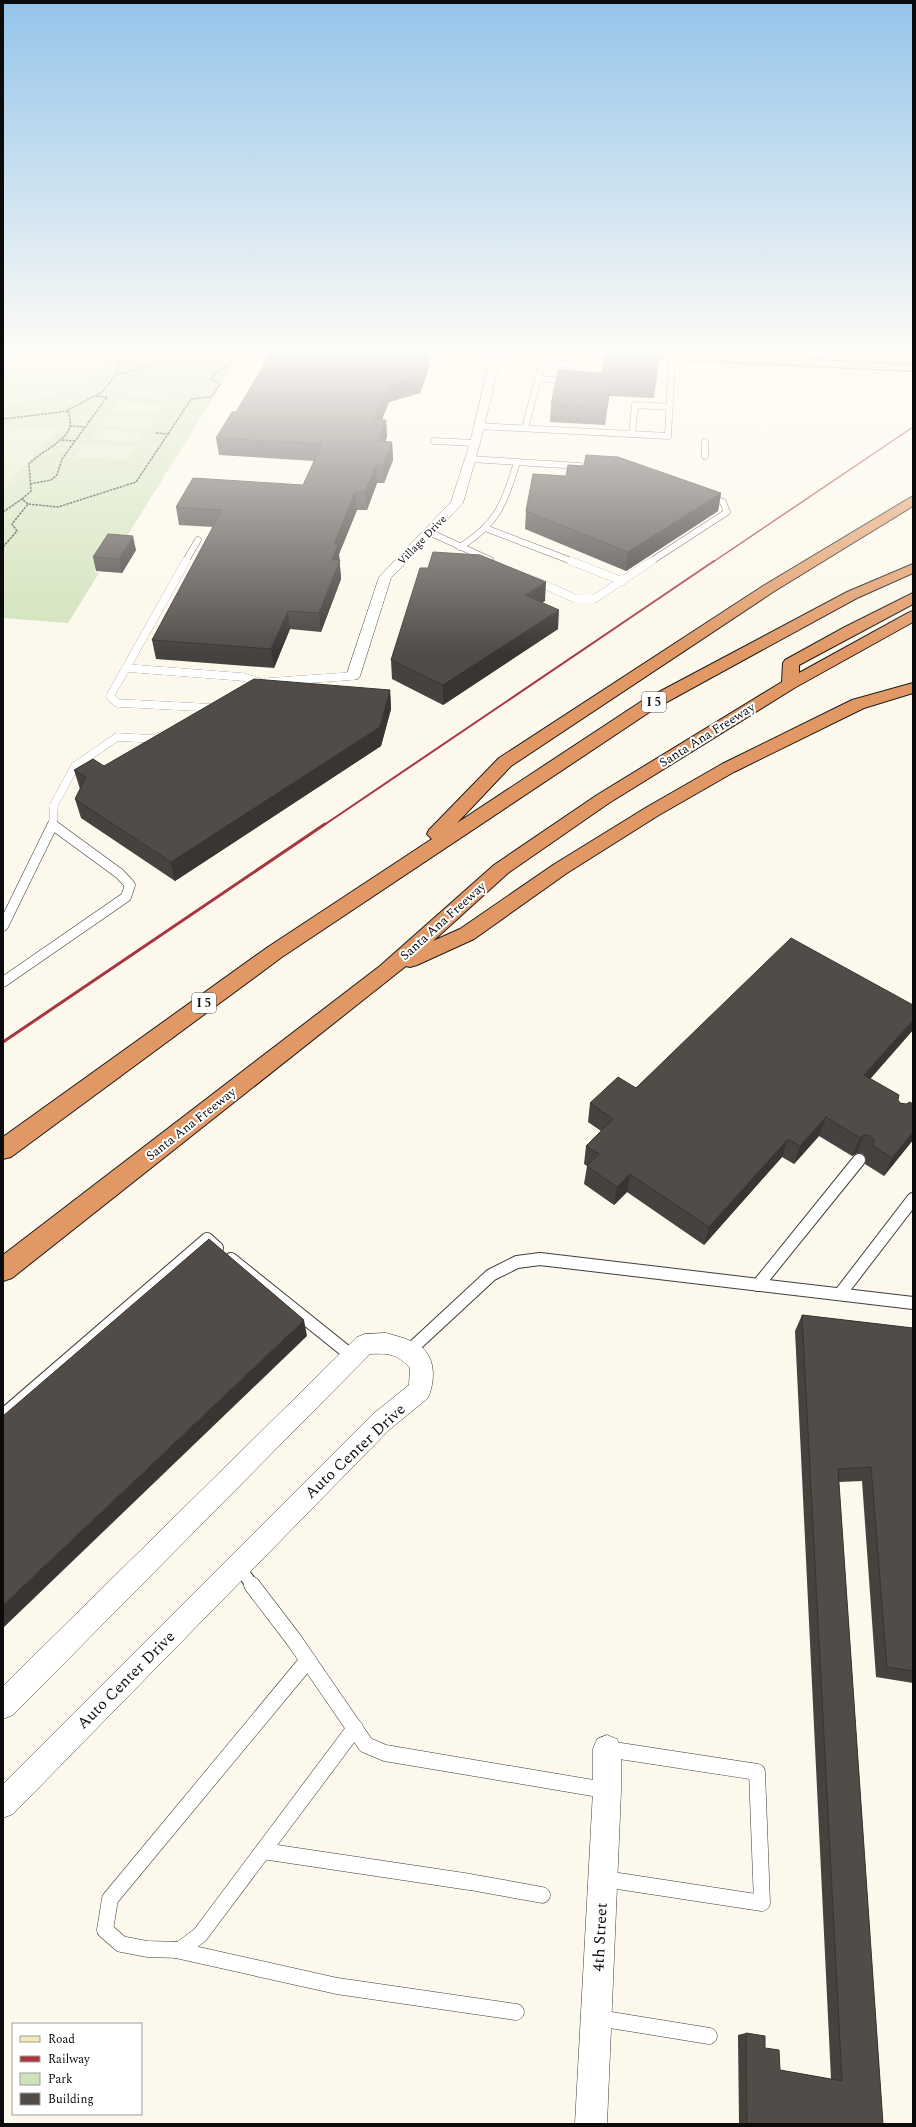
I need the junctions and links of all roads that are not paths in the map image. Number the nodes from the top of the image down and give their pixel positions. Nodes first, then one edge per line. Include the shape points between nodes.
1 (472, 454) edge
2 (470, 460) junction
3 (517, 462) junction
4 (588, 466) edge
5 (701, 494) edge
6 (913, 500) edge
7 (485, 528) junction
8 (429, 532) junction
9 (198, 540) dead end
10 (460, 547) junction
11 (496, 563) edge
12 (913, 568) edge
13 (525, 576) edge
14 (622, 581) junction
15 (913, 598) edge
16 (913, 616) edge
17 (126, 668) junction
18 (353, 676) joint
19 (262, 683) junction
20 (790, 684) junction
21 (913, 688) edge
22 (248, 690) edge
23 (202, 715) edge
24 (168, 732) edge
25 (53, 825) junction
26 (409, 862) junction
27 (3, 926) edge
28 (387, 971) junction
29 (3, 982) edge
30 (3, 1150) edge
31 (859, 1160) dead end
32 (913, 1198) edge
33 (3, 1270) edge
34 (758, 1285) junction
35 (840, 1294) junction
36 (913, 1303) edge
37 (409, 1351) junction
38 (352, 1356) junction
39 (3, 1414) edge
40 (238, 1566) junction
41 (308, 1660) junction
42 (3, 1705) edge
43 (355, 1728) junction
44 (607, 1749) joint
45 (607, 1791) junction
46 (3, 1804) edge
47 (263, 1851) junction
48 (603, 1879) junction
49 (542, 1895) dead end
50 (176, 1950) junction
51 (516, 2012) dead end
52 (596, 2018) junction
53 (709, 2036) dead end
54 (591, 2124) edge

1 - 2 street, Village Drive
2 - 3 lane
2 - 8 street, Village Drive via 457,503
3 - 4 lane
3 - 7 lane via 508,491
5 - 14 lane via 723,502 727,512
6 - 26 highway via 768,589 505,762
7 - 10 lane
7 - 14 lane
8 - 10 lane
8 - 18 street, Village Drive via 385,577
9 - 17 lane
10 - 11 lane
12 - 26 highway, I 5 via 852,595 648,705
13 - 14 lane via 576,599 594,599
15 - 20 highway via 791,663
16 - 20 highway, Santa Ana Freeway
17 - 19 lane via 243,677
17 - 23 lane via 110,696 117,703 218,706
18 - 19 lane
19 - 22 lane
20 - 28 highway, Santa Ana Freeway via 603,799 501,869
21 - 28 highway via 858,704 728,768 566,865 467,934
24 - 25 lane via 155,739 117,737 75,766 54,806
25 - 27 lane
25 - 29 lane via 120,874 130,885 126,897
26 - 30 highway, I 5 via 275,952
28 - 33 highway, Santa Ana Freeway
31 - 34 lane
32 - 35 lane
34 - 35 lane
34 - 37 lane via 540,1259 517,1262 491,1276
35 - 36 lane
37 - 38 street, Auto Center Drive via 386,1343 365,1344
37 - 40 street, Auto Center Drive via 422,1365 420,1390 381,1422
38 - 39 lane via 207,1239
38 - 42 street, Auto Center Drive
40 - 41 lane
40 - 46 street, Auto Center Drive
41 - 43 lane
41 - 50 lane via 110,1899 105,1930 121,1944 147,1949
43 - 45 lane via 366,1745 385,1753
43 - 47 lane
44 - 45 street, 4th Street
44 - 48 lane via 757,1772 762,1903
45 - 48 street, 4th Street
47 - 49 lane
47 - 50 lane via 200,1935 180,1950
48 - 52 street, 4th Street
50 - 51 lane via 337,1986
52 - 53 lane
52 - 54 street, 4th Street

